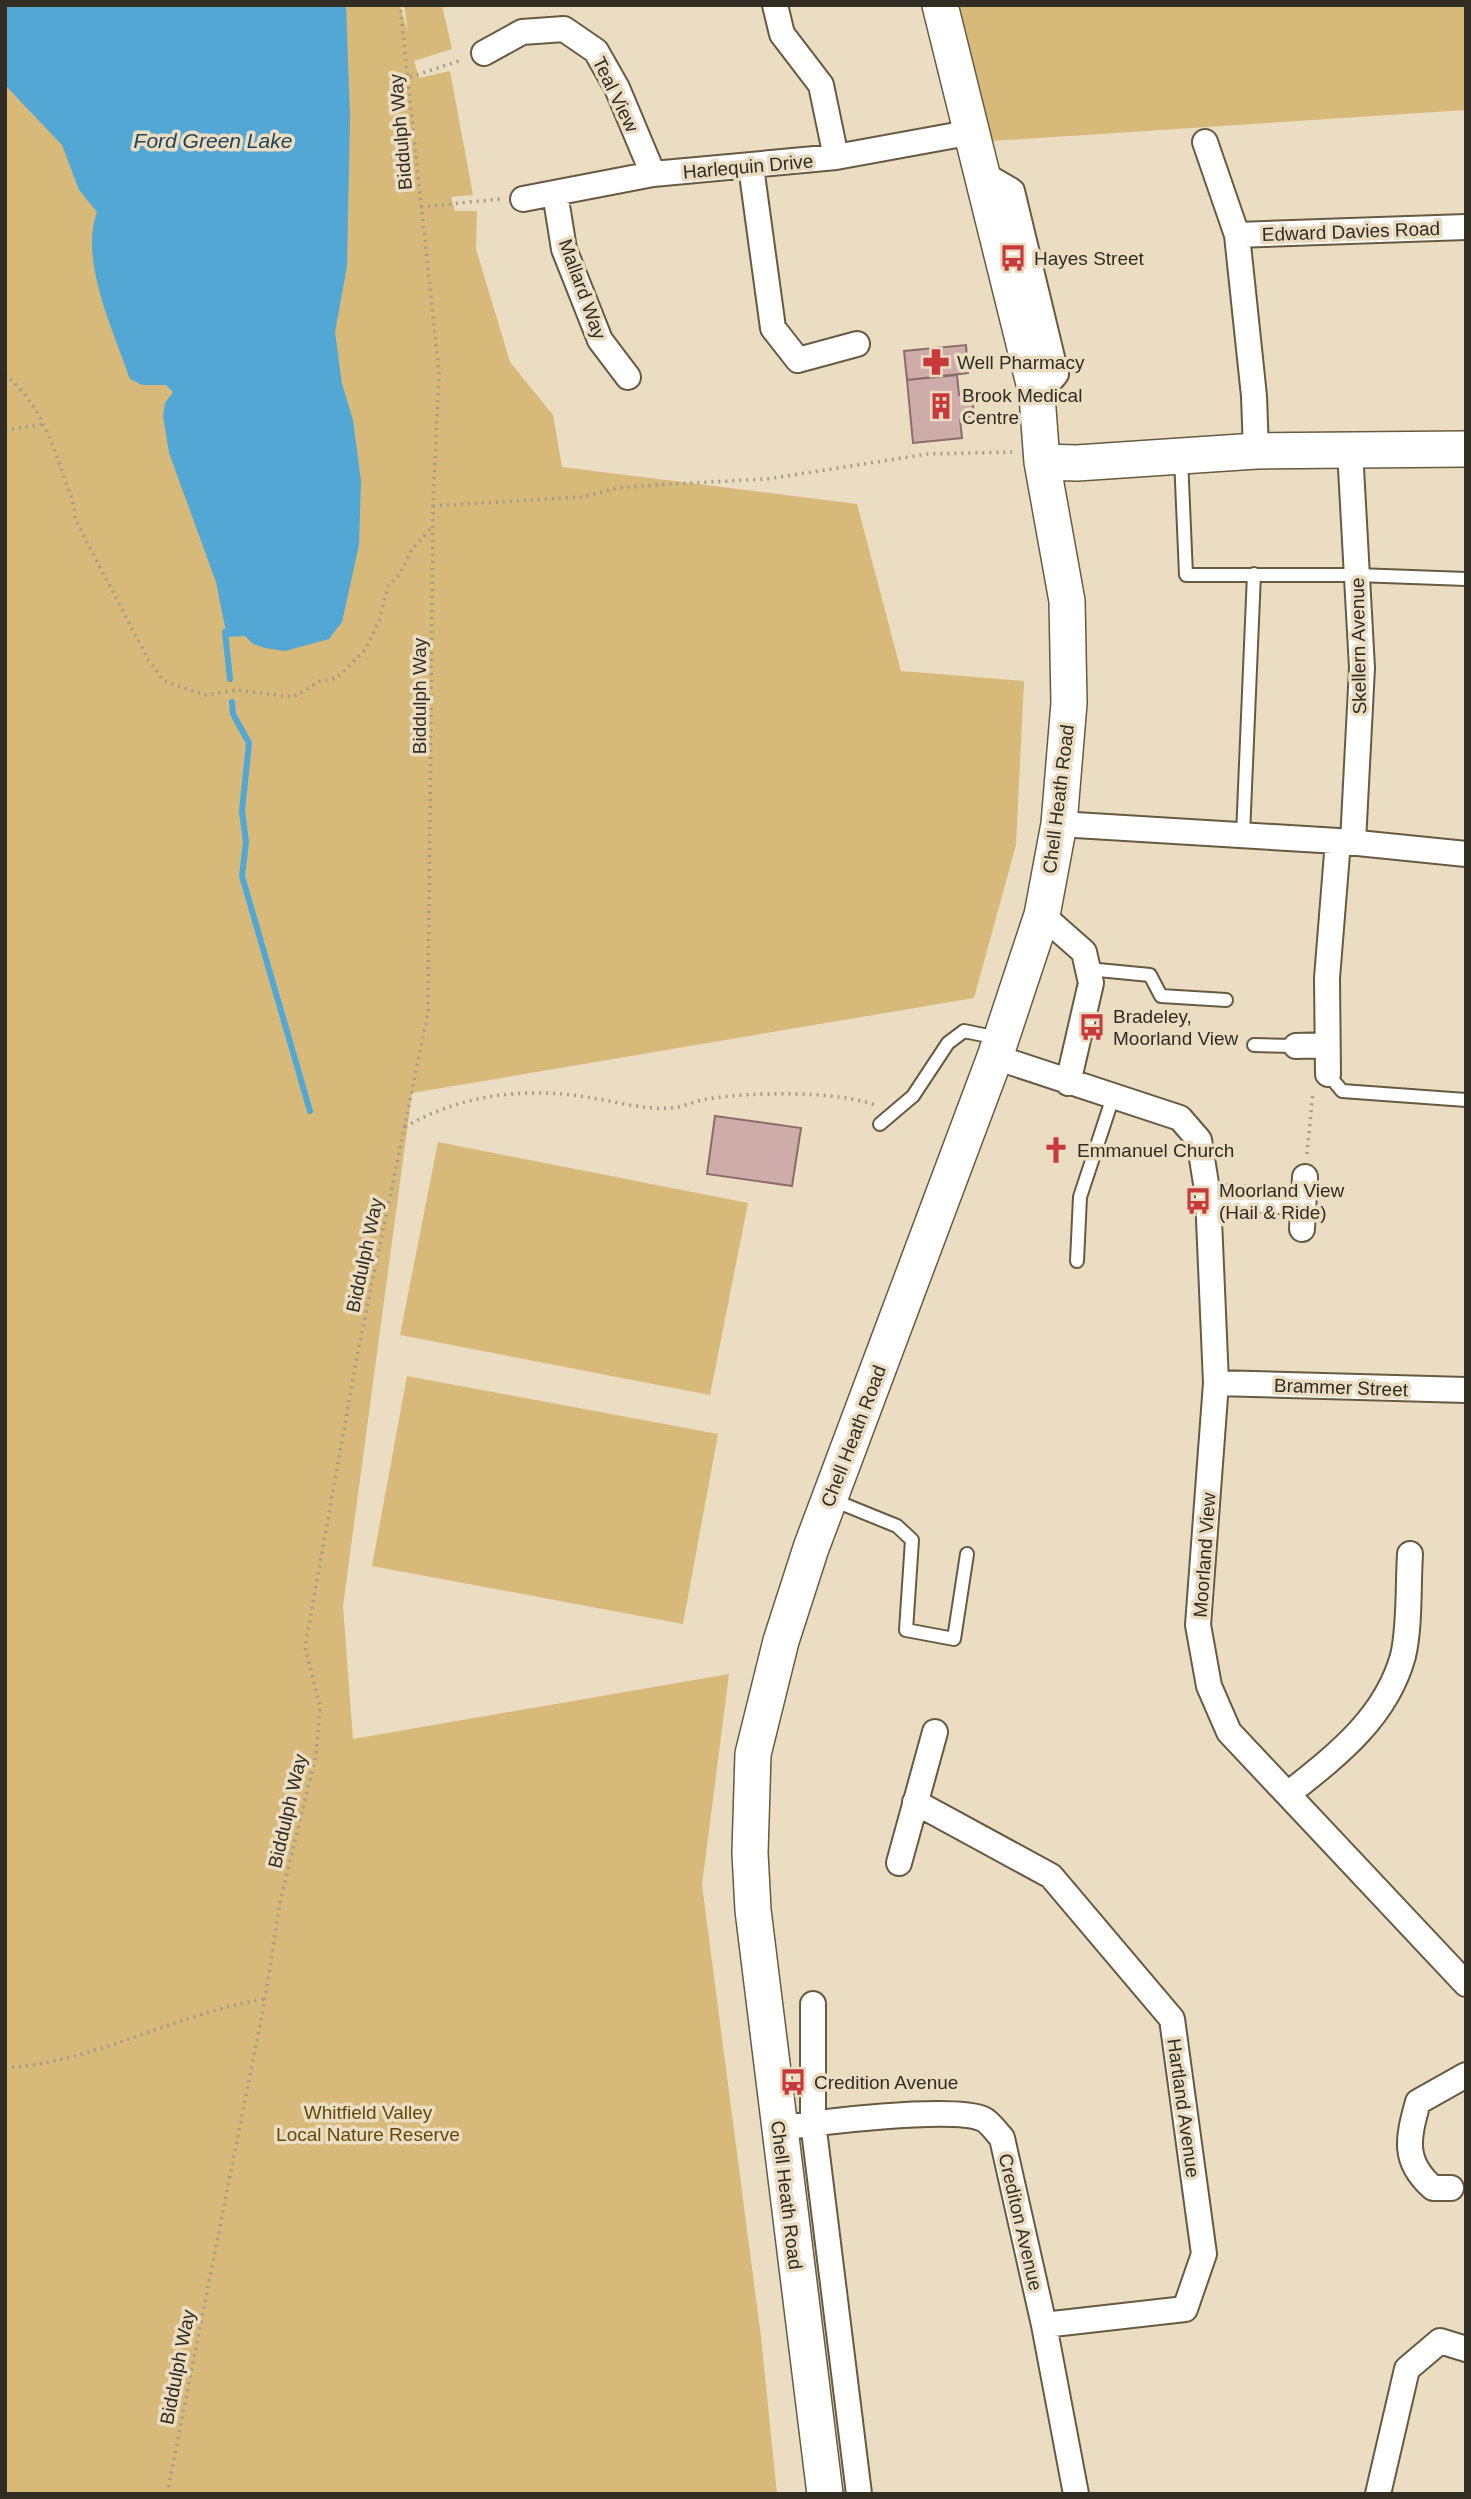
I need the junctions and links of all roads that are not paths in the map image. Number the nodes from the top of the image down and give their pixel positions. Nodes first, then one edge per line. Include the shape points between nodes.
1 (775, 5) edge
2 (940, 5) edge
3 (484, 53) road end
4 (973, 132) junction
5 (1205, 142) dead end
6 (836, 158) junction
7 (751, 167) junction
8 (653, 174) junction
9 (555, 193) junction
10 (523, 199) road end
11 (1466, 227) edge
12 (1237, 235) junction
13 (857, 344) dead end
14 (628, 377) dead end
15 (1466, 449) edge
16 (1350, 450) junction
17 (1256, 451) junction
18 (1041, 456) junction
19 (1181, 457) junction
20 (1255, 573) junction
21 (1357, 575) junction
22 (1466, 579) edge
23 (1059, 824) junction
24 (1243, 835) junction
25 (1345, 841) junction
26 (1466, 855) edge
27 (1042, 915) junction
28 (1088, 969) junction
29 (1226, 1000) dead end
30 (1254, 1045) dead end
31 (1327, 1045) junction
32 (1296, 1046) joint
33 (998, 1048) junction
34 (1328, 1074) joint
35 (1068, 1083) junction
36 (1114, 1097) junction
37 (1466, 1100) edge
38 (880, 1124) dead end
39 (1305, 1177) road end
40 (1208, 1196) junction
41 (1303, 1203) junction
42 (1302, 1229) dead end
43 (1077, 1261) dead end
44 (1216, 1383) junction
45 (1466, 1390) edge
46 (830, 1498) junction
47 (967, 1554) dead end
48 (1410, 1554) dead end
49 (935, 1732) dead end
50 (1288, 1794) junction
51 (915, 1802) junction
52 (899, 1863) dead end
53 (1466, 1983) edge
54 (813, 2004) dead end
55 (1466, 2075) edge
56 (813, 2122) junction
57 (778, 2129) junction
58 (1451, 2188) dead end
59 (1044, 2325) junction
60 (1466, 2349) edge
61 (825, 2494) edge
62 (859, 2494) edge
63 (1076, 2494) edge
64 (1378, 2494) edge

1 - 6 street via 782,34 821,85
2 - 4 street, Chell Heath Road
3 - 8 street, Teal View via 522,32 564,29 596,51
4 - 6 street, Harlequin Drive
4 - 18 street, Chell Heath Road via 1037,396
5 - 12 street, Edward Davies Road
6 - 7 street, Harlequin Drive
7 - 8 street, Harlequin Drive
7 - 13 street via 774,328 798,360
8 - 9 street, Harlequin Drive
9 - 10 street, Harlequin Drive
9 - 14 street, Mallard Way via 564,250 600,340
11 - 12 street, Edward Davies Road
12 - 17 street, Edward Davies Road
15 - 16 street
16 - 17 street
16 - 21 street, Skellern Avenue
17 - 19 street
18 - 19 street
18 - 23 street, Chell Heath Road via 1067,601 1069,703
19 - 20 lane via 1186,575
20 - 21 lane
20 - 24 lane
21 - 22 lane
21 - 25 street, Skellern Avenue via 1362,668
23 - 24 street
23 - 27 street, Chell Heath Road
24 - 25 street
25 - 26 street
25 - 31 street, Skellern Avenue via 1327,978
27 - 28 street via 1084,952
27 - 33 street, Chell Heath Road
28 - 29 lane via 1150,975 1161,996
28 - 35 street via 1091,983
30 - 32 lane
31 - 32 street
31 - 34 street, Skellern Avenue
33 - 35 street, Moorland View
33 - 38 lane via 981,1032 964,1031 948,1043 912,1096
33 - 46 street, Chell Heath Road
34 - 37 lane via 1342,1091
35 - 36 street, Moorland View
36 - 40 street, Moorland View via 1180,1118 1199,1140
36 - 43 lane via 1080,1197
39 - 41 street
40 - 41 street
40 - 44 street, Moorland View
41 - 42 street
44 - 45 street, Brammer Street
44 - 50 street, Moorland View via 1198,1626 1209,1686 1229,1732
46 - 47 lane via 907,1532 912,1541 906,1630 954,1639
46 - 57 street, Chell Heath Road via 780,1640 753,1754 753,1910
48 - 50 street via 1403,1655 1386,1700 1349,1745
49 - 51 street
50 - 53 street, Moorland View
51 - 52 street
51 - 59 street, Hartland Avenue via 1051,1876 1172,2019 1204,2254 1185,2309
54 - 56 street, Chell Heath Road
55 - 58 street via 1418,2102 1409,2135 1416,2174 1433,2188
56 - 57 street, Crediton Avenue
56 - 59 street, Crediton Avenue via 960,2114 984,2119 1002,2138
56 - 62 street, Chell Heath Road
57 - 61 street, Chell Heath Road
59 - 63 street, Crediton Avenue
60 - 64 street via 1440,2341 1407,2369

